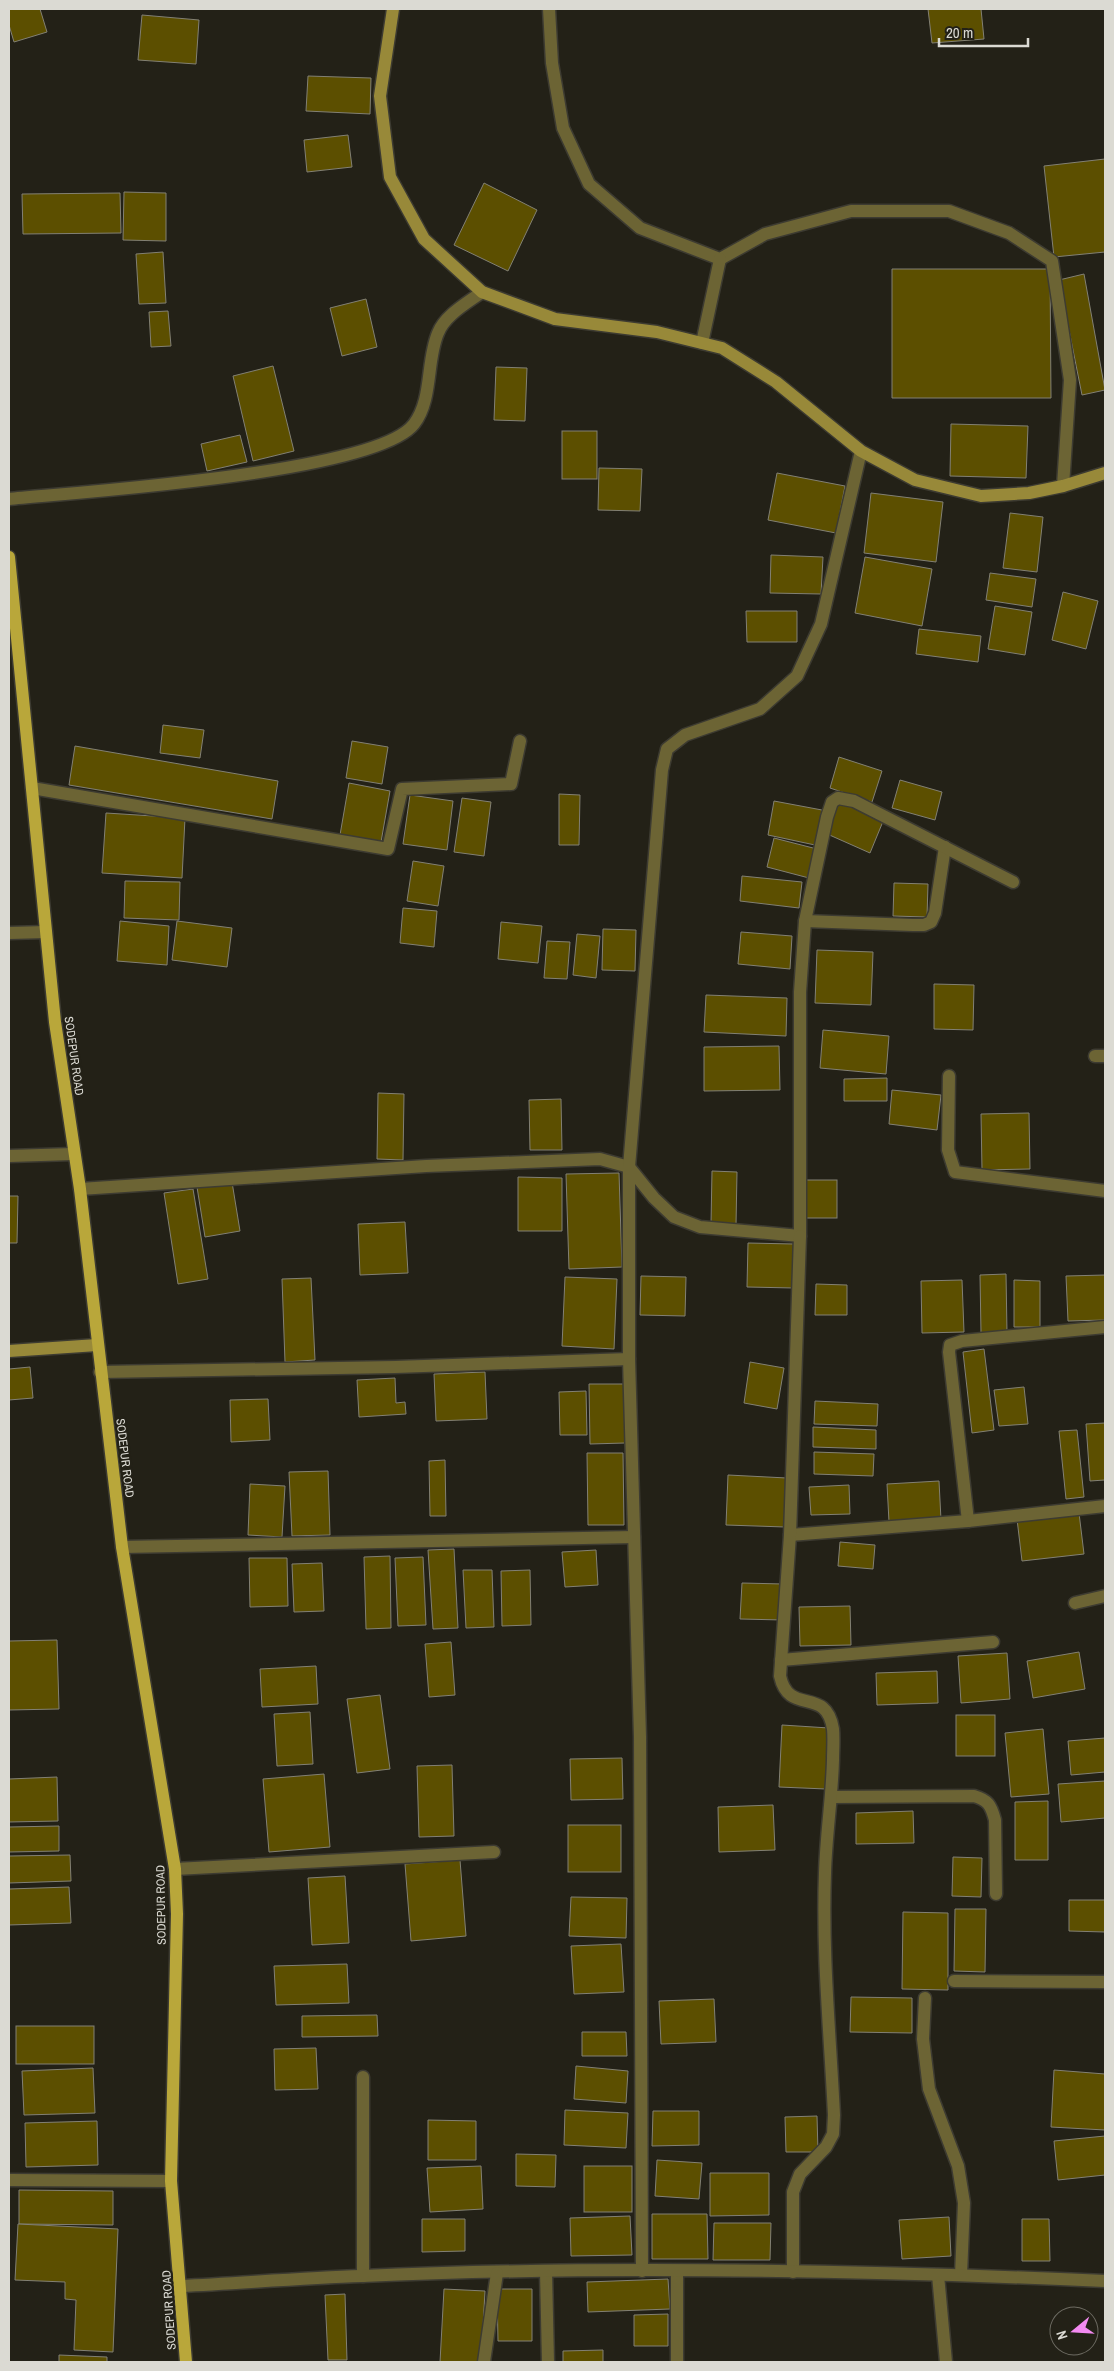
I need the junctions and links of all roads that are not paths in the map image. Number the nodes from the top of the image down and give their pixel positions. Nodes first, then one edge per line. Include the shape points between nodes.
1 (393, 9) edge
2 (549, 9) edge
3 (720, 259) junction
4 (482, 292) junction
5 (702, 343) junction
6 (861, 451) junction
7 (1105, 473) edge
8 (1063, 486) junction
9 (9, 499) edge
10 (9, 557) edge
11 (520, 741) dead end
12 (32, 788) junction
13 (946, 847) junction
14 (1013, 882) dead end
15 (805, 921) junction
16 (9, 932) edge
17 (46, 932) junction
18 (949, 1076) dead end
19 (73, 1154) junction
20 (9, 1156) edge
21 (629, 1167) junction
22 (80, 1189) junction
23 (1105, 1191) edge
24 (800, 1236) junction
25 (1105, 1327) edge
26 (97, 1345) junction
27 (9, 1351) edge
28 (630, 1359) junction
29 (100, 1372) junction
30 (1105, 1506) edge
31 (968, 1521) junction
32 (790, 1535) junction
33 (634, 1537) junction
34 (122, 1547) junction
35 (1105, 1596) edge
36 (1075, 1603) dead end
37 (993, 1642) dead end
38 (782, 1660) junction
39 (832, 1797) junction
40 (494, 1852) dead end
41 (176, 1869) junction
42 (996, 1894) dead end
43 (954, 1981) dead end
44 (1105, 1982) edge
45 (925, 1998) dead end
46 (362, 2077) dead end
47 (9, 2180) edge
48 (171, 2181) junction
49 (642, 2271) junction
50 (677, 2271) junction
51 (546, 2272) junction
52 (793, 2272) junction
53 (497, 2273) junction
54 (938, 2275) junction
55 (961, 2275) junction
56 (363, 2276) junction
57 (1105, 2281) edge
58 (181, 2286) junction
59 (186, 2362) edge
60 (484, 2362) edge
61 (548, 2362) edge
62 (677, 2362) edge
63 (946, 2362) edge

1 - 4 street via 380,96 390,177 424,239
2 - 3 street via 552,63 563,128 589,184 640,228
3 - 5 street
3 - 8 street via 765,234 851,211 949,210 1009,233 1052,261 1070,380
4 - 5 street via 555,319 657,332
4 - 9 street via 455,312 438,331 424,406 414,425 385,444 345,457 214,479
5 - 6 street via 722,348 776,382
6 - 8 street via 915,480 981,496 1029,493
6 - 21 street via 821,624 797,676 760,709 685,735 667,748 662,770
7 - 8 street
10 - 12 main road, SODEPUR ROAD
11 - 12 street via 511,784 402,789 388,849
12 - 17 main road, SODEPUR ROAD
13 - 14 street
13 - 15 street via 931,922 913,925
13 - 15 street via 854,800 838,798 832,802 826,817
15 - 24 street via 800,992
16 - 17 street
17 - 19 main road, SODEPUR ROAD
18 - 23 street via 948,1150 955,1172
19 - 20 street
19 - 22 main road, SODEPUR ROAD
21 - 22 street via 600,1159 417,1167
21 - 24 street via 674,1217 700,1227
21 - 28 street
22 - 26 main road, SODEPUR ROAD
24 - 32 street
25 - 31 street via 962,1341 950,1345
26 - 27 street
26 - 29 main road, SODEPUR ROAD
28 - 29 street
28 - 33 street
29 - 34 main road, SODEPUR ROAD
30 - 31 street
31 - 32 street
32 - 38 street
33 - 34 street
33 - 49 street via 640,1737
34 - 41 main road, SODEPUR ROAD
35 - 36 street
37 - 38 street
38 - 39 street via 780,1676 783,1690 791,1697 818,1704 829,1715 833,1730
39 - 42 street via 974,1796 986,1800 995,1820
39 - 52 street via 825,1881 833,2134 826,2147 800,2174 793,2192
40 - 41 street
41 - 48 main road, SODEPUR ROAD
43 - 44 street
45 - 55 street via 923,2039 929,2089 958,2166 964,2203
46 - 56 street
47 - 48 street
48 - 58 main road, SODEPUR ROAD
49 - 50 street
49 - 51 street
50 - 52 street
50 - 62 street
51 - 53 street
51 - 61 street
52 - 54 street
53 - 56 street
53 - 60 street
54 - 55 street
54 - 63 street
55 - 57 street
56 - 58 street
58 - 59 main road, SODEPUR ROAD

